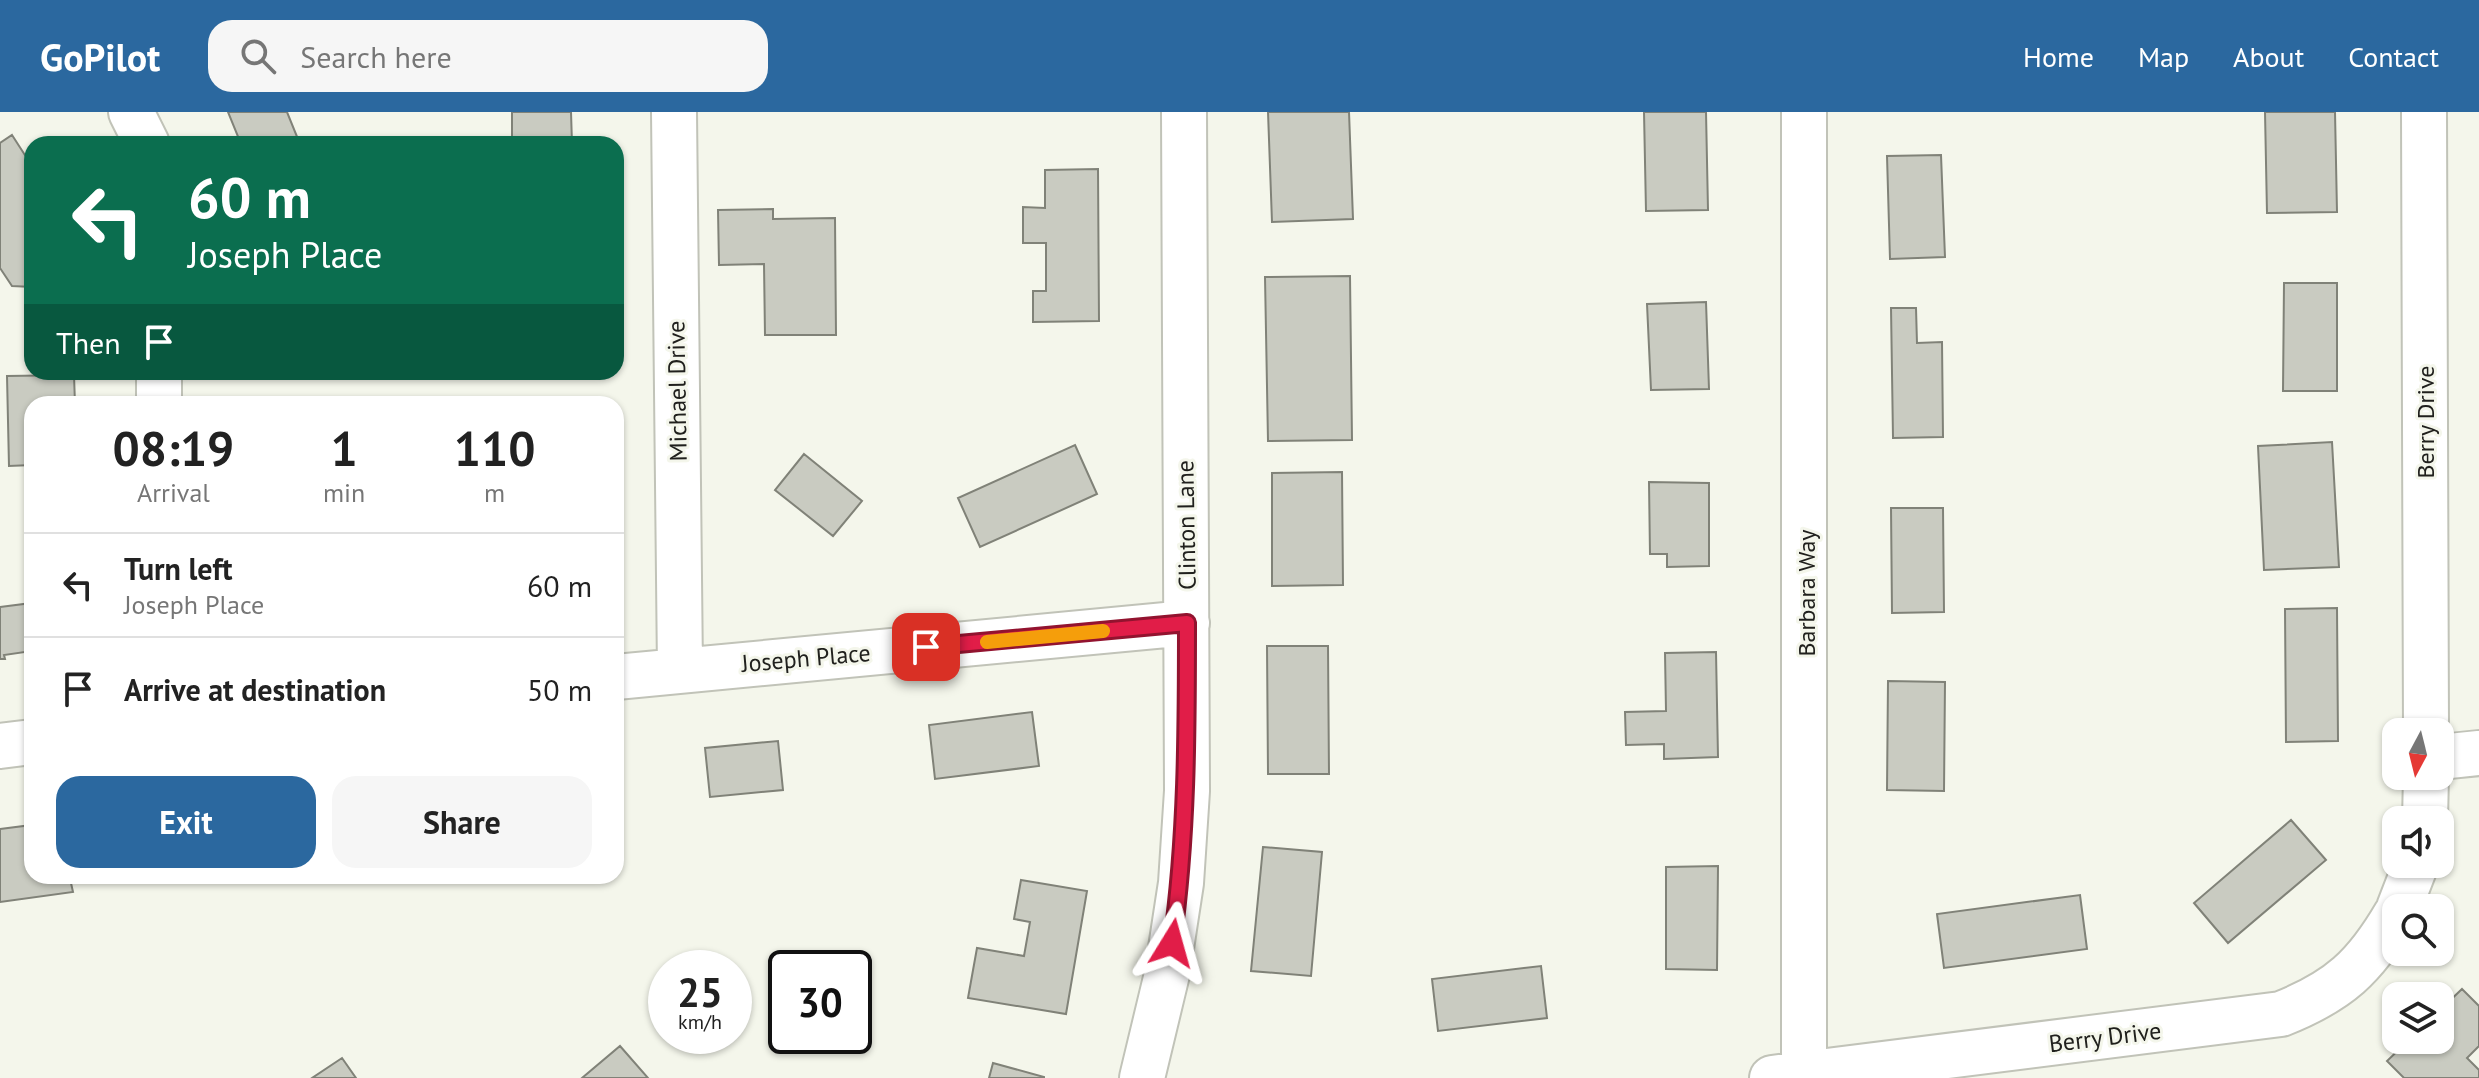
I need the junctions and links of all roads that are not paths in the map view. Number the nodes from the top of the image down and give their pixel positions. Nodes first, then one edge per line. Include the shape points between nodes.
1 (131, 112) edge
2 (674, 112) edge
3 (1184, 112) edge
4 (1804, 112) edge
5 (2424, 112) edge
6 (143, 136) edge
7 (1187, 623) junction
8 (680, 670) junction
9 (624, 676) edge
10 (2426, 718) edge
11 (24, 743) edge
12 (0, 746) edge
13 (2479, 753) edge
14 (2454, 756) edge
15 (2382, 937) edge
16 (1788, 1076) edge
17 (1142, 1078) edge

1 - 6 street
2 - 8 street, Michael Drive
3 - 7 street, Clinton Lane
4 - 16 street, Barbara Way
5 - 10 street, Berry Drive
7 - 8 street, Joseph Place
7 - 17 street, Clinton Lane via 1181,883 1167,974
8 - 9 street, Joseph Place
11 - 12 street
13 - 14 street
15 - 16 street, Berry Drive via 2351,975 2318,1000 2281,1014

